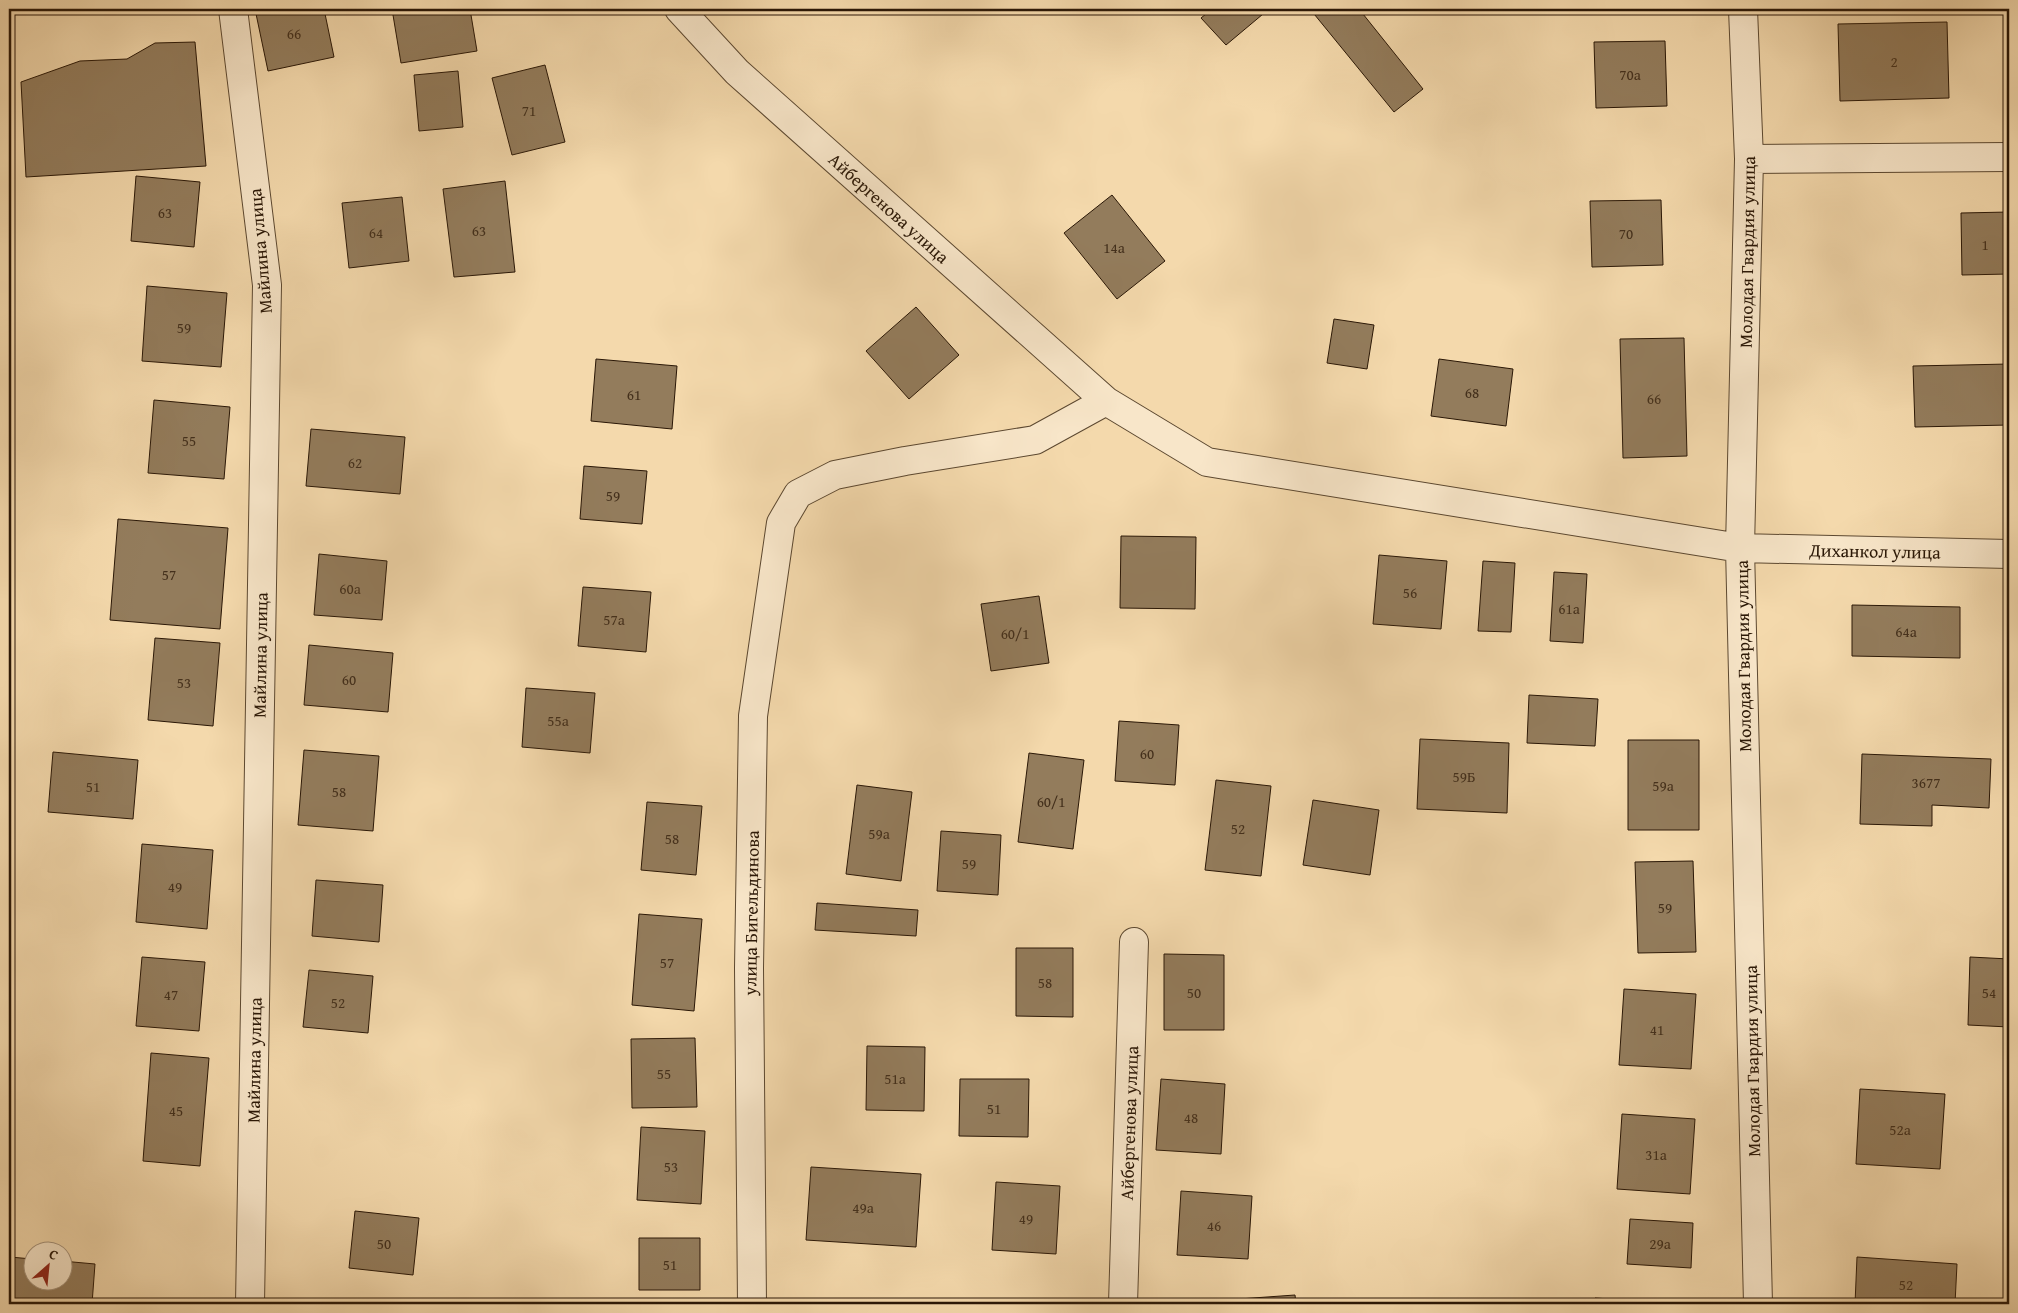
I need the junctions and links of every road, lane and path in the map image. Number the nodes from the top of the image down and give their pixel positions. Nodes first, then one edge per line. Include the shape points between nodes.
1 (232, 9) edge
2 (679, 9) edge
3 (1743, 9) edge
4 (2009, 157) edge
5 (1749, 159) junction
6 (1106, 401) junction
7 (1740, 548) junction
8 (2009, 554) edge
9 (1134, 942) dead end
10 (250, 1304) edge
11 (752, 1304) edge
12 (1123, 1304) edge
13 (1758, 1304) edge

1 - 10 street, Майлина улица via 267,285
2 - 6 street, Айбергенова улица via 737,72
3 - 5 street, Молодая Гвардия улица
4 - 5 street
5 - 7 street, Молодая Гвардия улица
6 - 7 street, Айбергенова улица via 1207,462
6 - 11 street, улица Бигельдинова via 1035,440 836,475 798,494 781,523 753,716 749,968
7 - 8 street, Диханкол улица
7 - 13 street, Молодая Гвардия улица
9 - 12 street, Айбергенова улица

